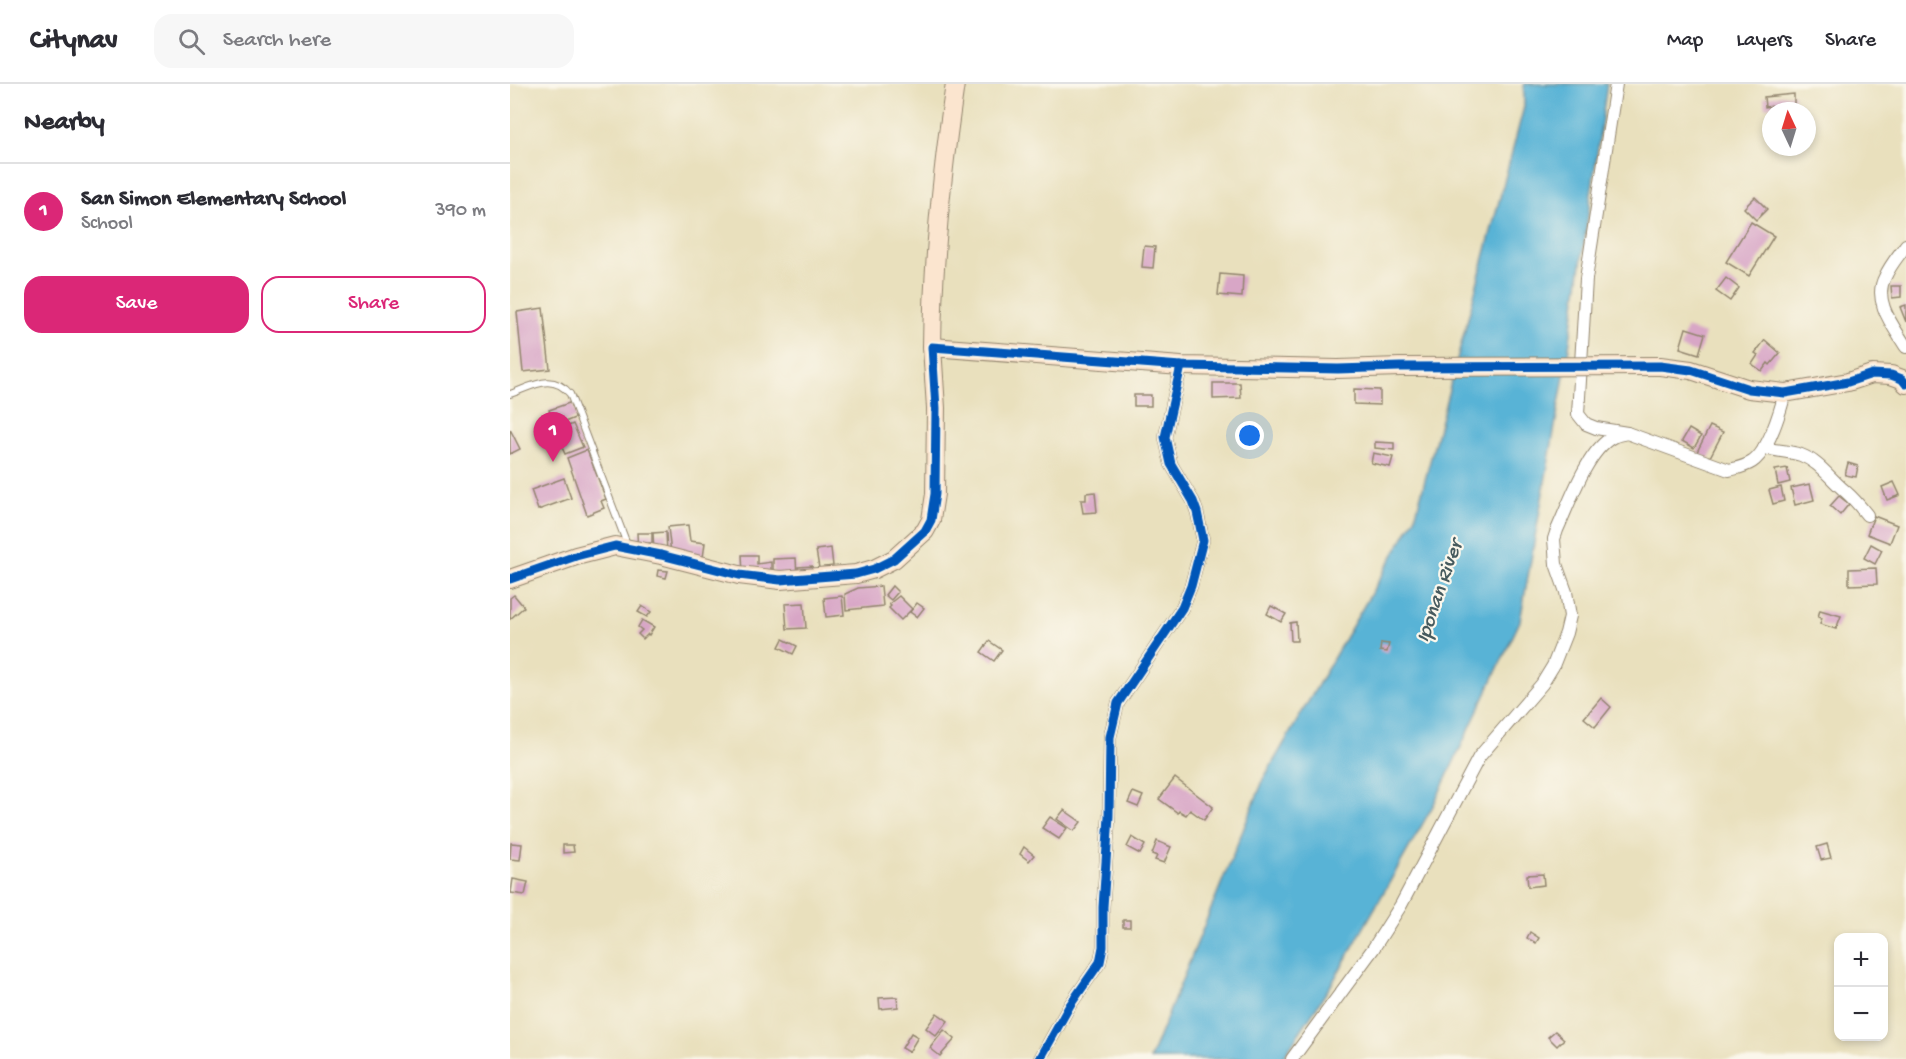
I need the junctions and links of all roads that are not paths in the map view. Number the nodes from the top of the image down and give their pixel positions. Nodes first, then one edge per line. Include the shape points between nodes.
1 (955, 84) edge
2 (1616, 84) edge
3 (1906, 245) edge
4 (932, 347) junction
5 (1906, 347) edge
6 (1181, 366) junction
7 (1906, 384) edge
8 (1785, 393) junction
9 (510, 394) edge
10 (1627, 433) junction
11 (1764, 448) junction
12 (1867, 514) dead end
13 (628, 547) junction
14 (510, 579) edge
15 (1040, 1059) edge
16 (1292, 1059) edge

1 - 4 street via 937,239
2 - 10 street via 1586,279 1578,414 1596,428
3 - 5 street via 1884,277 1881,296
4 - 6 street
4 - 13 street via 936,408 931,520 925,531 894,559 856,574 780,580 739,575
6 - 8 street, bridge via 1660,366 1691,370 1749,389
6 - 15 street via 1165,437 1171,464 1193,501 1203,540 1182,608 1118,703 1110,737 1100,962
7 - 8 street via 1891,375 1872,374
8 - 11 street
9 - 13 lane via 546,381 558,383 570,394
10 - 11 street via 1729,470 1754,461
10 - 16 street via 1602,445 1591,459 1554,539 1556,564 1570,616 1553,666 1479,757 1401,905
11 - 12 street via 1814,462
13 - 14 street via 606,547

